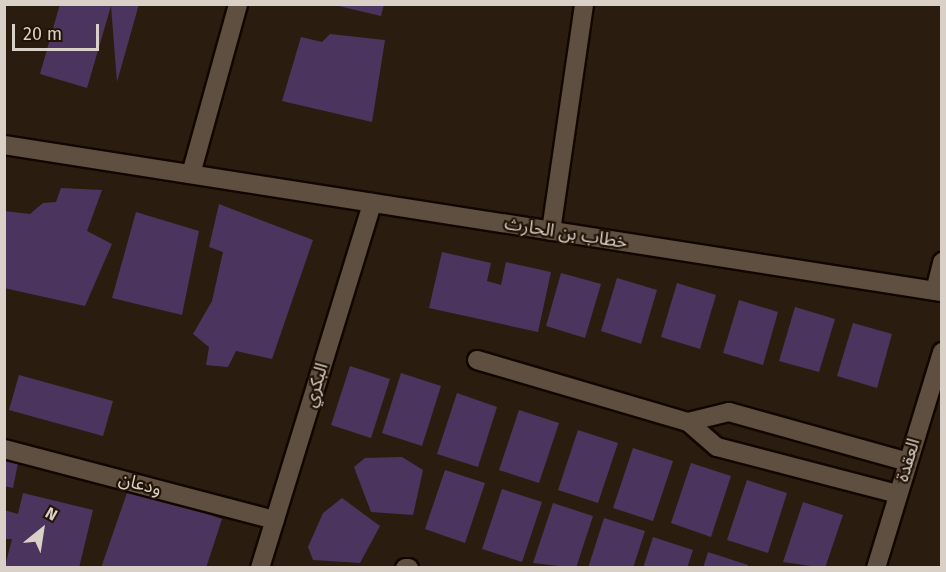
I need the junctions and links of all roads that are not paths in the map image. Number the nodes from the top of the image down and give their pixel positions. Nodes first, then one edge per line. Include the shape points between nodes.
1 (238, 4) edge
2 (584, 4) edge
3 (4, 145) edge
4 (191, 174) junction
5 (372, 203) junction
6 (551, 231) junction
7 (942, 262) edge
8 (938, 292) edge
9 (942, 351) edge
10 (477, 360) dead end
11 (688, 422) junction
12 (4, 449) edge
13 (908, 462) junction
14 (898, 494) junction
15 (275, 520) junction
16 (260, 567) edge
17 (876, 567) edge

1 - 4 street
2 - 6 street
3 - 4 street, خطاب بن الحارث
4 - 5 street, خطاب بن الحارث
5 - 6 street, خطاب بن الحارث
5 - 15 street, البكري
6 - 8 street, خطاب بن الحارث
7 - 8 street
9 - 13 street, العقدة
10 - 11 street
11 - 13 street via 729,412
11 - 14 street via 717,447
12 - 15 street, ودعان
13 - 14 street, العقدة
14 - 17 street, العقدة
15 - 16 street, البكري

